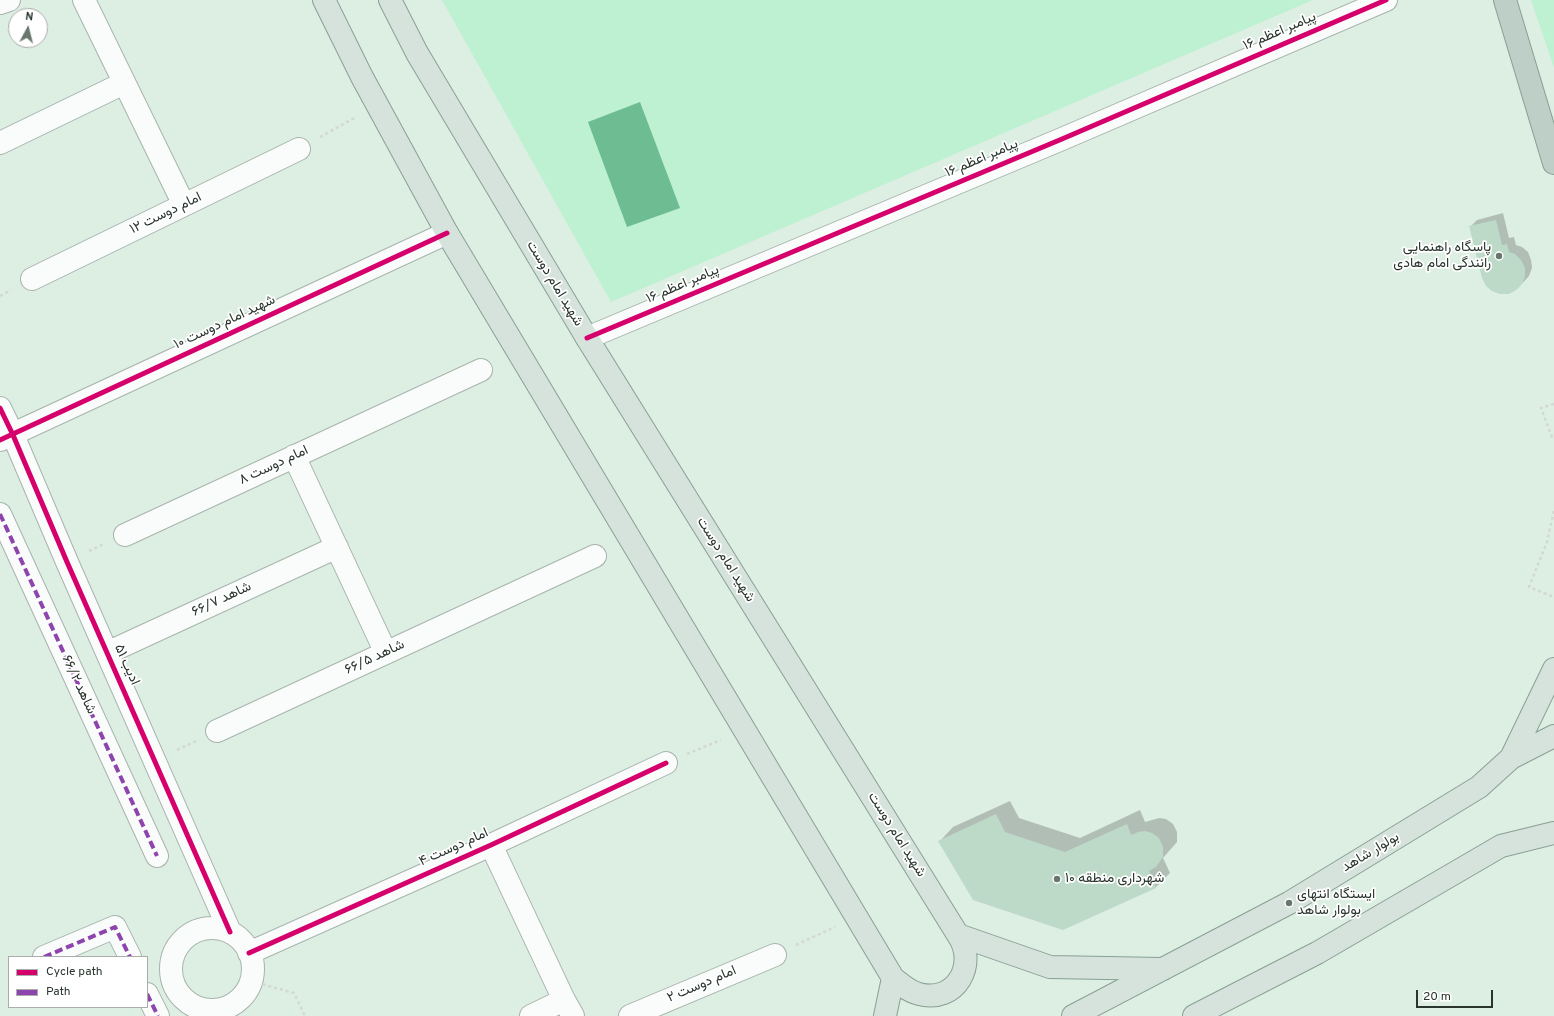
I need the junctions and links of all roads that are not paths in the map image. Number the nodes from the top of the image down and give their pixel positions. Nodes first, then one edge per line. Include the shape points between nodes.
1 (9, 0) edge
2 (84, 0) edge
3 (324, 0) edge
4 (390, 0) edge
5 (1386, 0) edge
6 (1504, 0) edge
7 (0, 4) edge
8 (124, 83) junction
9 (0, 143) edge
10 (299, 150) road end
11 (1554, 163) edge
12 (184, 205) junction
13 (447, 233) junction
14 (32, 279) dead end
15 (587, 338) junction
16 (481, 370) dead end
17 (0, 408) edge
18 (7, 438) edge
19 (294, 456) junction
20 (0, 514) edge
21 (125, 535) road end
22 (337, 547) junction
23 (595, 556) dead end
24 (107, 653) junction
25 (386, 653) junction
26 (1554, 669) edge
27 (217, 731) road end
28 (1554, 736) edge
29 (1511, 758) junction
30 (666, 763) road end
31 (1554, 832) edge
32 (491, 845) junction
33 (157, 856) dead end
34 (230, 932) junction
35 (958, 935) junction
36 (250, 953) junction
37 (775, 955) road end
38 (46, 956) edge
39 (130, 956) edge
40 (1164, 968) junction
41 (893, 978) junction
42 (148, 996) edge
43 (568, 1008) edge
44 (158, 1016) edge
45 (531, 1016) edge
46 (630, 1016) edge
47 (885, 1016) edge
48 (1073, 1016) edge
49 (1194, 1016) edge

1 - 7 street
2 - 8 street
3 - 13 main road via 377,105
4 - 15 main road, شهید امام دوست via 417,53
5 - 15 street, پیامبر اعظم ۱۶ via 1070,136
6 - 11 highway
8 - 9 street
8 - 12 street
10 - 12 street, امام دوست ۱۲
12 - 14 street, امام دوست ۱۲
13 - 18 street, شهید امام دوست ۱۰
13 - 41 main road
15 - 35 main road, شهید امام دوست
16 - 19 street, امام دوست ۸
17 - 18 street, ادیب ۵۱
18 - 24 street, ادیب ۵۱ via 67,562
19 - 21 street, امام دوست ۸
19 - 22 street
20 - 33 street, شاهد ۶۶/۲
22 - 24 street, شاهد ۶۶/۷
22 - 25 street
23 - 25 street, شاهد ۶۶/۵
24 - 34 street, ادیب ۵۱
25 - 27 street, شاهد ۶۶/۵
26 - 29 main road, بولوار شاهد
28 - 29 main road
29 - 40 main road, بولوار شاهد via 1479,787 1289,903
30 - 32 street, امام دوست ۴
31 - 49 main road via 1501,846 1317,953
32 - 36 street, امام دوست ۴
32 - 43 street
34 - 36 street via 242,941
34 - 36 street via 216,928 202,929 178,944 170,972 182,998 194,1006 207,1010 221,1009 234,1004 245,994 251,981 253,967
35 - 40 main road via 1050,967
35 - 41 main road, شهید امام دوست via 965,948 966,964 961,979 950,989 936,995 920,995
37 - 46 street, امام دوست ۲
38 - 39 street via 115,927
40 - 48 main road, بولوار شاهد
41 - 47 main road
42 - 44 street
43 - 45 street

